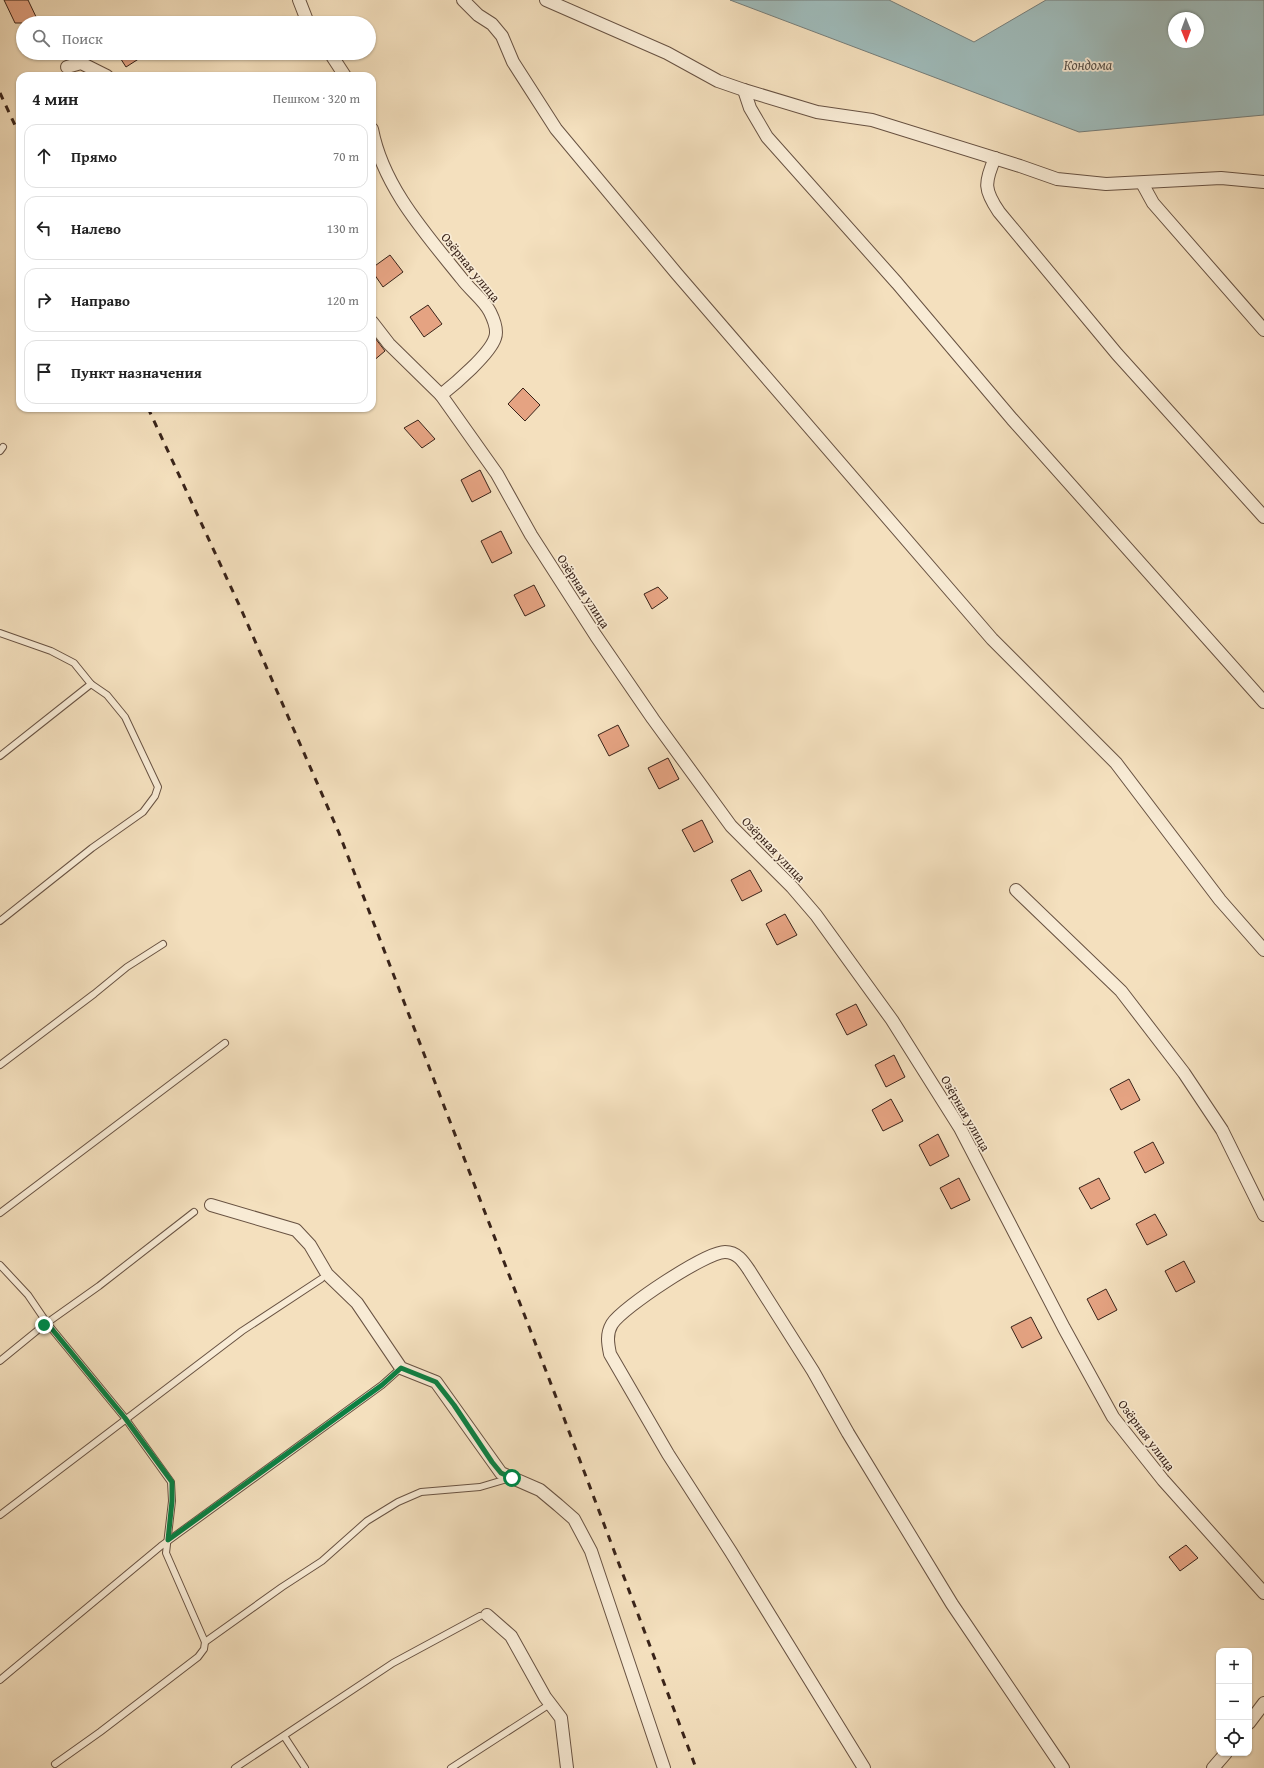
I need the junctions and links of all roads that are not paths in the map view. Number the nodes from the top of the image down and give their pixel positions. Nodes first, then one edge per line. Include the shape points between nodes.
1 (299, 0) edge
2 (463, 0) edge
3 (546, 0) edge
4 (305, 16) edge
5 (335, 60) edge
6 (67, 67) dead end
7 (99, 72) edge
8 (342, 72) edge
9 (744, 90) junction
10 (376, 148) edge
11 (995, 158) junction
12 (1264, 182) edge
13 (1142, 183) junction
14 (376, 327) edge
15 (1264, 330) edge
16 (441, 395) junction
17 (1264, 517) edge
18 (0, 633) edge
19 (91, 684) junction
20 (1264, 702) edge
21 (0, 756) edge
22 (1016, 890) dead end
23 (0, 921) edge
24 (163, 944) dead end
25 (1264, 950) edge
26 (225, 1043) dead end
27 (0, 1065) edge
28 (211, 1205) dead end
29 (194, 1212) dead end
30 (0, 1213) edge
31 (1264, 1215) edge
32 (0, 1266) edge
33 (321, 1279) dead end
34 (47, 1323) junction
35 (0, 1361) edge
36 (401, 1368) junction
37 (125, 1418) junction
38 (512, 1478) junction
39 (0, 1515) edge
40 (168, 1540) junction
41 (1264, 1593) edge
42 (484, 1616) joint
43 (205, 1642) junction
44 (0, 1680) edge
45 (1264, 1703) edge
46 (550, 1704) junction
47 (1251, 1720) edge
48 (284, 1736) junction
49 (1224, 1756) edge
50 (55, 1764) dead end
51 (235, 1768) edge
52 (305, 1768) edge
53 (452, 1768) edge
54 (567, 1768) edge
55 (664, 1768) edge
56 (864, 1768) edge
57 (1063, 1768) edge
58 (1214, 1768) edge

1 - 4 street
2 - 25 street via 492,24 502,36 513,62 556,129 677,274 992,639 1116,764 1220,900
3 - 9 street via 667,53 718,81
5 - 8 street
6 - 7 street via 81,63
9 - 11 street via 817,112 872,120
9 - 20 street via 750,108 767,137 897,283 1012,419
10 - 16 street, Озёрная улица via 388,177 420,227 489,310 495,325 496,337 489,348
11 - 13 street via 1057,179 1106,184
11 - 17 street via 989,171 987,185 988,197 999,212 1117,354
12 - 13 street via 1221,178
13 - 15 street via 1153,203
14 - 16 street via 389,344
16 - 41 street, Озёрная улица via 497,474 531,535 653,719 732,826 816,915 892,1020 960,1128 1113,1417 1163,1480
18 - 19 lane via 51,651 74,663
19 - 21 lane
19 - 23 lane via 107,695 126,717 158,787 155,796 143,812 92,848
22 - 31 street via 1121,991 1165,1048 1222,1130
24 - 27 lane via 127,967
26 - 30 lane
28 - 36 street via 296,1230 310,1245 327,1274 357,1303
29 - 34 lane via 100,1286
32 - 34 lane via 28,1295
33 - 37 lane via 242,1331
34 - 35 lane
34 - 37 lane
36 - 38 street via 436,1382 492,1462 501,1473
36 - 40 lane via 382,1385
37 - 39 lane
37 - 40 lane via 172,1482
38 - 43 lane via 480,1487 421,1492 398,1502 367,1521 322,1561
38 - 55 street via 540,1490 574,1519 591,1551
40 - 43 lane via 166,1553
40 - 44 lane
42 - 46 street via 511,1636
42 - 48 lane via 393,1663
43 - 50 lane via 204,1649 198,1657
45 - 47 street
46 - 53 lane
46 - 54 street via 561,1718
48 - 51 lane
48 - 52 lane
49 - 58 street
56 - 57 street via 736,1559 668,1454 610,1354 607,1337 612,1324 622,1314 636,1301 716,1253 734,1254 742,1259 813,1371 848,1434 952,1604

